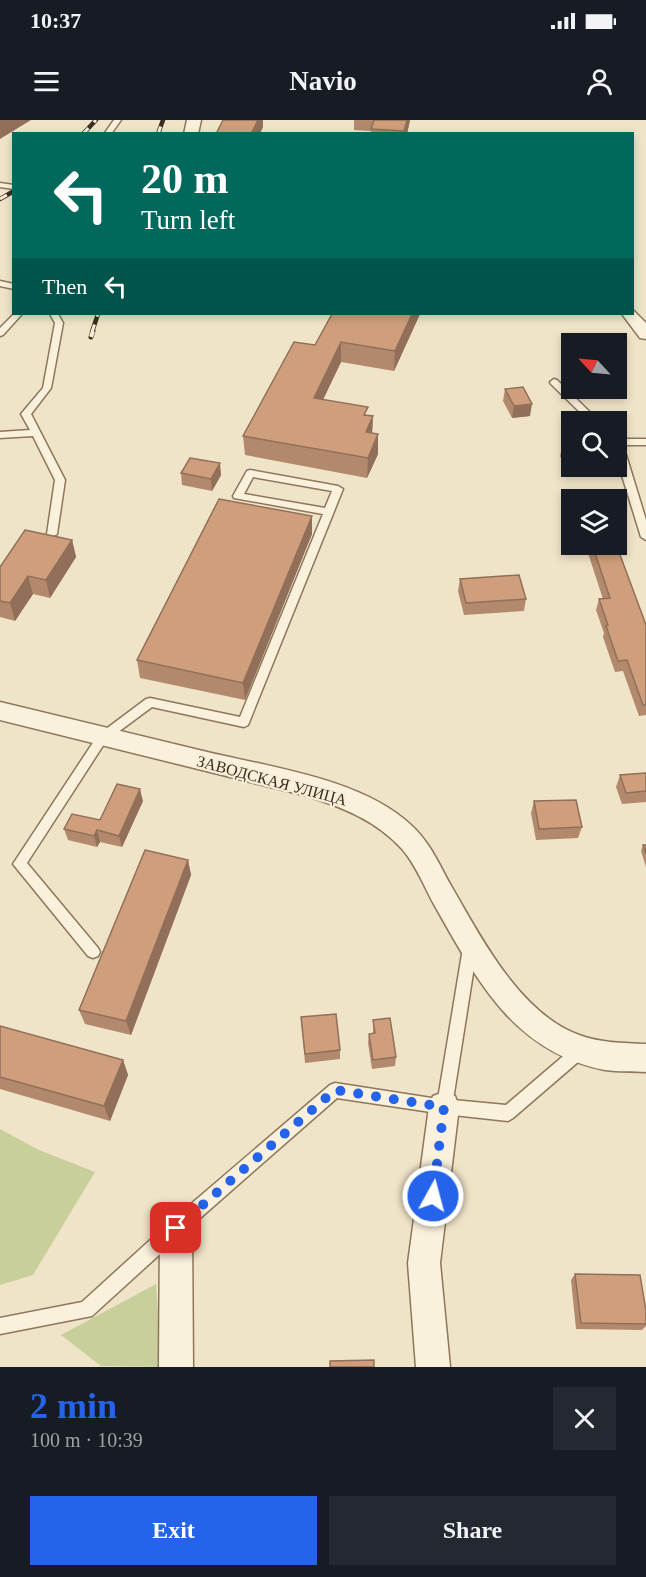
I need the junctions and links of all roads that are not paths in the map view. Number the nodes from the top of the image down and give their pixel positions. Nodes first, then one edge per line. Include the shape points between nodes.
1 (17, 315) edge
2 (55, 315) edge
3 (631, 315) edge
4 (0, 333) edge
5 (646, 334) edge
6 (554, 382) dead end
7 (584, 411) edge
8 (37, 432) junction
9 (0, 435) edge
10 (627, 442) edge
11 (646, 442) edge
12 (627, 475) edge
13 (328, 512) junction
14 (52, 534) edge
15 (646, 537) edge
16 (0, 711) edge
17 (102, 738) junction
18 (471, 943) junction
19 (93, 952) dead end
20 (580, 1051) junction
21 (646, 1058) edge
22 (444, 1107) junction
23 (176, 1228) junction
24 (0, 1326) edge
25 (176, 1367) edge
26 (433, 1367) edge

1 - 4 lane
2 - 8 lane via 59,323 47,388 26,414
3 - 5 street
6 - 7 lane
8 - 9 lane
8 - 14 lane via 60,480
10 - 11 lane
12 - 15 lane
13 - 13 lane via 338,489 250,473 238,496
13 - 17 lane via 244,722 150,702
16 - 17 street, ЗАВОДСКАЯ УЛИЦА
17 - 18 street, ЗАВОДСКАЯ УЛИЦА via 307,786 354,801 386,818 412,842
17 - 19 lane via 20,864
18 - 20 street, ЗАВОДСКАЯ УЛИЦА via 511,1003 530,1023 552,1039
18 - 22 lane
20 - 21 street, ЗАВОДСКАЯ УЛИЦА via 603,1057
20 - 22 lane via 508,1113
22 - 23 lane via 335,1090
22 - 26 street via 424,1263
23 - 24 lane via 86,1310
23 - 25 street

